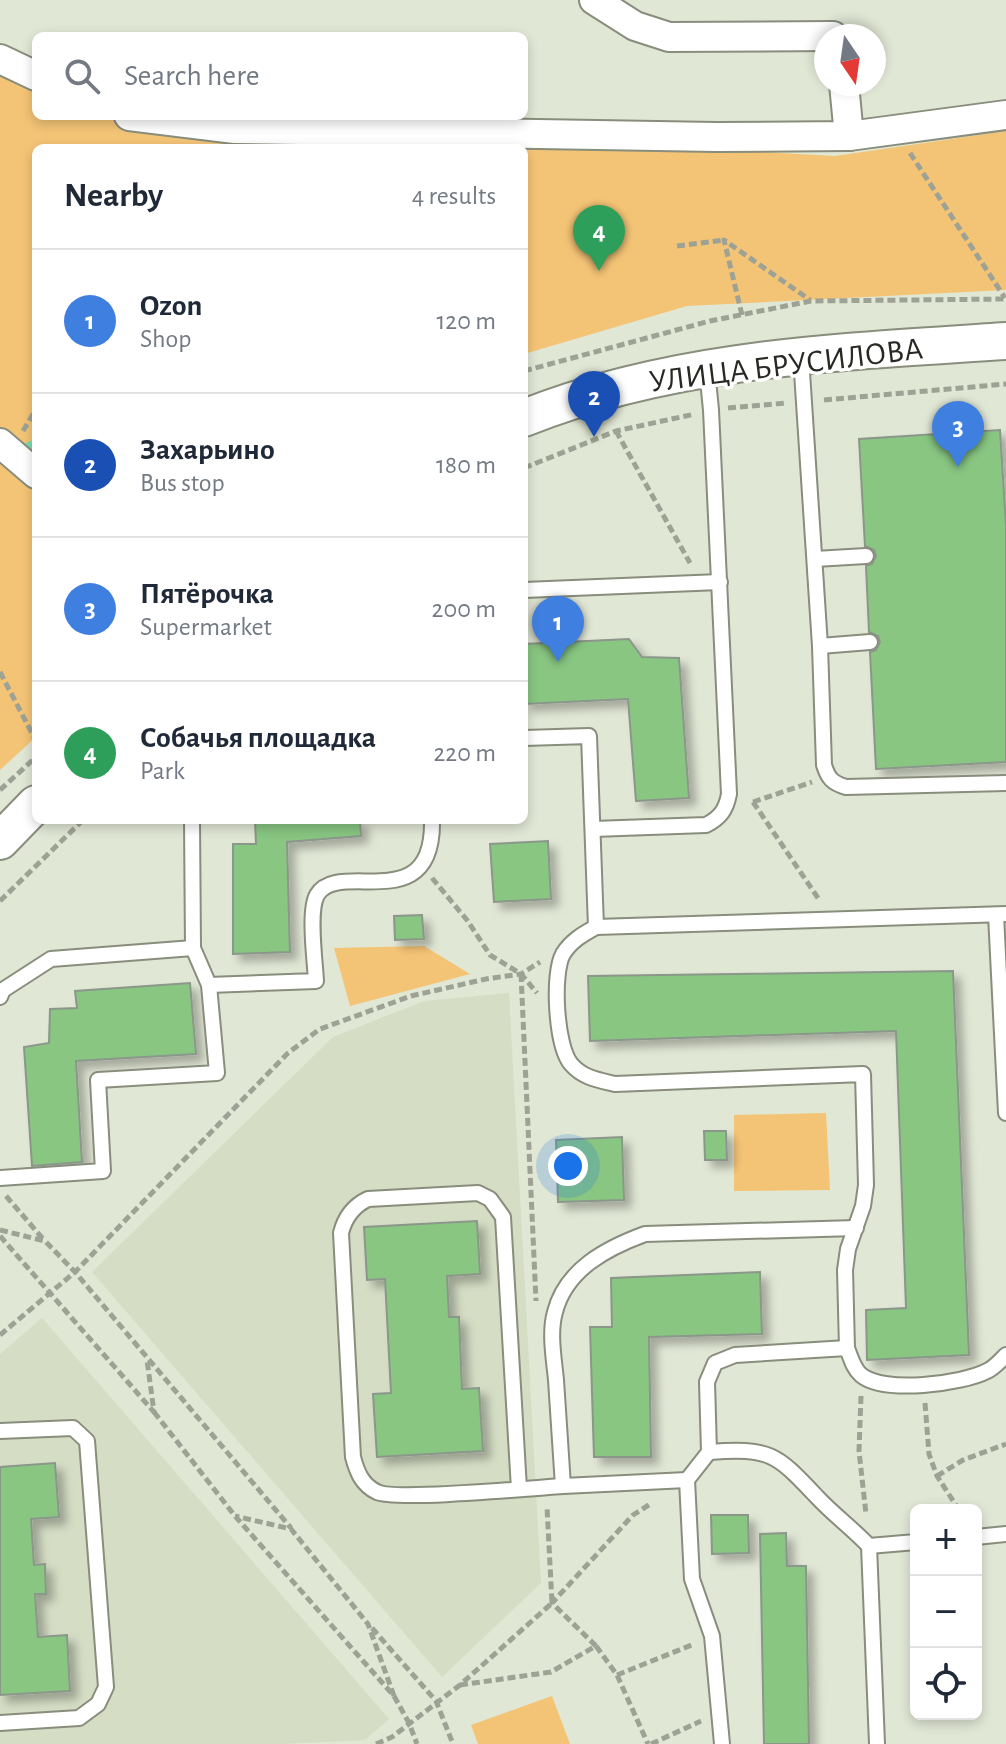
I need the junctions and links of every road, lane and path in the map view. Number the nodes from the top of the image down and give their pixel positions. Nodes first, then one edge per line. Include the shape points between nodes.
1 (594, 0) edge
2 (814, 36) edge
3 (0, 59) edge
4 (32, 74) edge
5 (845, 96) edge
6 (1006, 115) edge
7 (162, 120) edge
8 (901, 129) junction
9 (849, 136) junction
10 (724, 240) junction
11 (677, 246) dead end
12 (811, 301) junction
13 (742, 315) junction
14 (1006, 341) edge
15 (801, 357) junction
16 (706, 367) junction
17 (528, 370) edge
18 (1006, 384) edge
19 (804, 401) junction
20 (711, 410) junction
21 (32, 414) edge
22 (528, 416) edge
23 (616, 431) junction
24 (11, 438) edge
25 (528, 466) edge
26 (32, 468) edge
27 (866, 556) dead end
28 (815, 559) junction
29 (720, 582) junction
30 (701, 583) junction
31 (528, 590) edge
32 (870, 642) dead end
33 (820, 646) junction
34 (0, 672) edge
35 (32, 733) edge
36 (528, 738) edge
37 (32, 761) edge
38 (828, 777) junction
39 (1006, 783) edge
40 (0, 790) edge
41 (753, 802) junction
42 (726, 807) junction
43 (32, 808) edge
44 (79, 824) edge
45 (192, 824) edge
46 (432, 824) edge
47 (593, 829) junction
48 (0, 841) edge
49 (421, 865) junction
50 (0, 901) edge
51 (1001, 914) edge
52 (832, 919) junction
53 (596, 927) junction
54 (578, 936) junction
55 (193, 948) junction
56 (521, 974) junction
57 (209, 985) junction
58 (0, 997) edge
59 (559, 1018) junction
60 (1006, 1113) edge
61 (0, 1178) edge
62 (0, 1189) edge
63 (856, 1228) junction
64 (0, 1230) edge
65 (0, 1236) edge
66 (45, 1241) junction
67 (75, 1272) junction
68 (50, 1295) junction
69 (537, 1316) dead end
70 (0, 1335) edge
71 (847, 1348) junction
72 (1006, 1355) edge
73 (147, 1358) junction
74 (862, 1375) junction
75 (924, 1384) junction
76 (154, 1412) junction
77 (0, 1431) edge
78 (1006, 1444) edge
79 (709, 1452) junction
80 (937, 1476) junction
81 (687, 1480) junction
82 (563, 1486) junction
83 (546, 1487) junction
84 (519, 1489) junction
85 (955, 1504) edge
86 (235, 1516) junction
87 (291, 1529) junction
88 (1006, 1534) edge
89 (982, 1536) edge
90 (910, 1543) edge
91 (869, 1546) junction
92 (552, 1603) junction
93 (368, 1624) junction
94 (712, 1636) junction
95 (596, 1646) junction
96 (617, 1675) junction
97 (460, 1685) junction
98 (394, 1696) junction
99 (436, 1701) junction
100 (718, 1714) junction
101 (0, 1723) edge
102 (409, 1723) junction
103 (376, 1744) edge
104 (417, 1744) edge
105 (453, 1744) edge
106 (650, 1744) edge
107 (722, 1744) edge
108 (877, 1744) edge

1 - 2 street via 635,26 669,37
3 - 4 street
5 - 9 street
6 - 8 street
7 - 9 street via 235,129
8 - 9 street
8 - 12 path via 909,152 1006,299
10 - 11 path
10 - 12 path
10 - 13 path
12 - 13 path
13 - 17 path
14 - 15 street, УЛИЦА БРУСИЛОВА
15 - 16 street, УЛИЦА БРУСИЛОВА
15 - 19 lane
16 - 20 lane
16 - 22 street, УЛИЦА БРУСИЛОВА
18 - 19 path
19 - 20 path
19 - 28 lane
20 - 23 path
20 - 29 lane
21 - 24 path
23 - 25 path
23 - 30 path
24 - 26 street
27 - 28 lane
28 - 33 lane
29 - 30 lane
29 - 42 lane
30 - 31 lane
32 - 33 lane
33 - 38 lane
34 - 35 path
36 - 47 lane via 589,736
37 - 40 path
38 - 39 lane via 846,787
38 - 41 path
41 - 42 path
41 - 52 path
42 - 47 lane via 718,820 706,825
43 - 48 street
44 - 50 path
45 - 55 lane
46 - 49 lane via 429,852
47 - 53 lane
49 - 56 path via 490,955
49 - 57 lane via 397,879 335,884 320,891 313,911 316,981
51 - 52 lane
51 - 60 lane
52 - 53 lane
53 - 54 lane
54 - 56 path
54 - 59 lane via 563,955 557,979
55 - 57 lane
55 - 58 lane via 51,959
56 - 59 path
56 - 67 path via 411,996 320,1029 288,1053
56 - 69 path
57 - 61 lane via 217,1073 98,1080 103,1171
59 - 63 lane via 569,1062 587,1078 615,1084 863,1074 866,1185
62 - 66 path
63 - 71 lane via 845,1270
63 - 82 lane via 645,1234 586,1263 567,1284 554,1312
64 - 66 path
65 - 68 path
66 - 67 path
67 - 68 path
67 - 73 path
68 - 70 path
68 - 76 path
71 - 74 lane
71 - 79 lane via 735,1355 715,1363 707,1382
72 - 75 lane via 990,1370 966,1379
73 - 76 path
73 - 87 path
74 - 75 lane via 892,1386
74 - 91 path via 859,1451
75 - 80 path via 929,1454
76 - 86 path
77 - 101 lane via 73,1428 87,1441 106,1687 98,1704 79,1718
78 - 80 path
79 - 81 lane
79 - 91 lane via 746,1449 773,1457 792,1469
80 - 85 path
81 - 82 lane
81 - 92 path via 633,1515
81 - 94 lane via 692,1579
82 - 83 lane
83 - 84 lane
83 - 92 path
84 - 84 lane via 505,1225 497,1206 478,1193 362,1202 347,1215 341,1233 357,1472 364,1484 386,1496
86 - 87 path
86 - 98 path
87 - 93 path
88 - 89 lane
90 - 91 lane
91 - 108 lane
92 - 95 path
92 - 97 path
93 - 98 path
93 - 99 path
94 - 96 path
94 - 100 lane
95 - 96 path
95 - 97 path via 551,1672
96 - 106 path
97 - 99 path
98 - 102 path
99 - 102 path
99 - 105 path
100 - 106 path
100 - 107 lane
102 - 103 path
102 - 104 path

